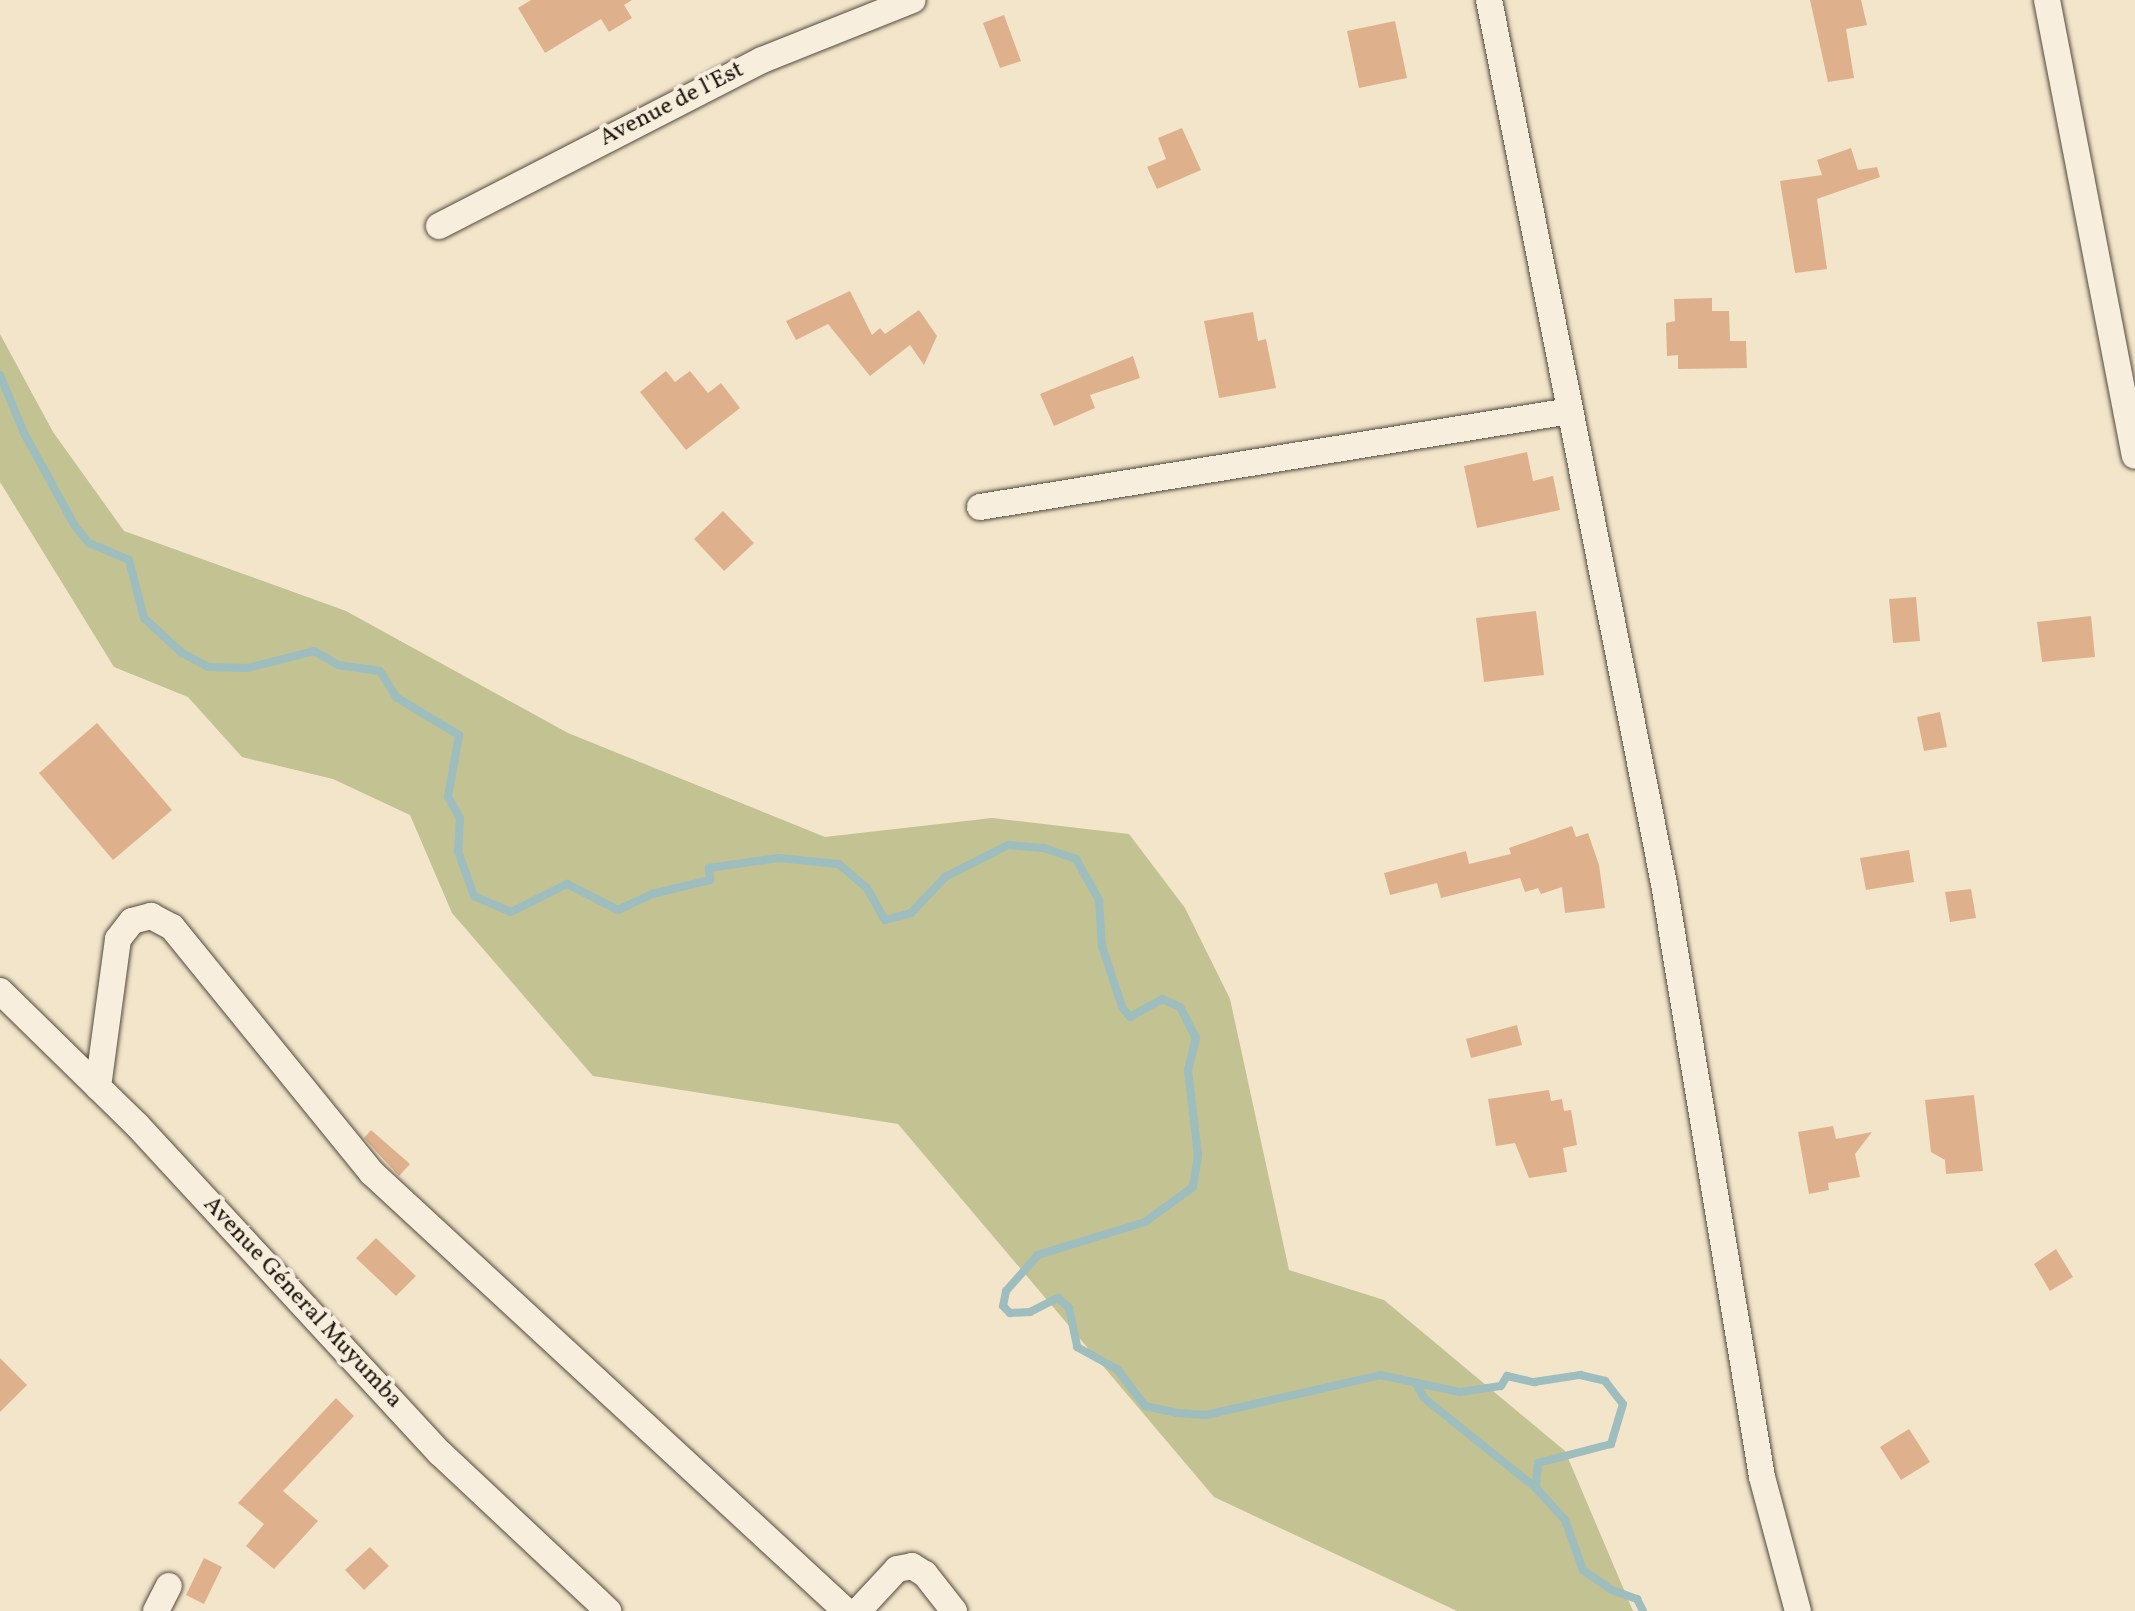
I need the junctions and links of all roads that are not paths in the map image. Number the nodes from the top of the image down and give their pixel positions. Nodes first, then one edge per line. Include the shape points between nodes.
1 (913, 0) edge
2 (1489, 0) edge
3 (2047, 0) edge
4 (439, 226) dead end
5 (1570, 411) junction
6 (2135, 456) edge
7 (980, 507) dead end
8 (0, 991) edge
9 (98, 1087) junction
10 (169, 1586) dead end
11 (156, 1611) edge
12 (608, 1611) edge
13 (846, 1611) edge
14 (858, 1611) edge
15 (954, 1611) edge
16 (1798, 1611) edge

1 - 4 street, Avenue de l'Est via 762,60
2 - 5 street
3 - 6 street
5 - 7 street
5 - 16 street via 1664,884 1762,1477
8 - 9 street, Avenue Géneral Muyumba
9 - 12 street, Avenue Géneral Muyumba via 440,1453
9 - 13 street via 118,939 132,921 151,916 172,927 372,1173
10 - 11 street
14 - 15 street via 897,1569 912,1566

